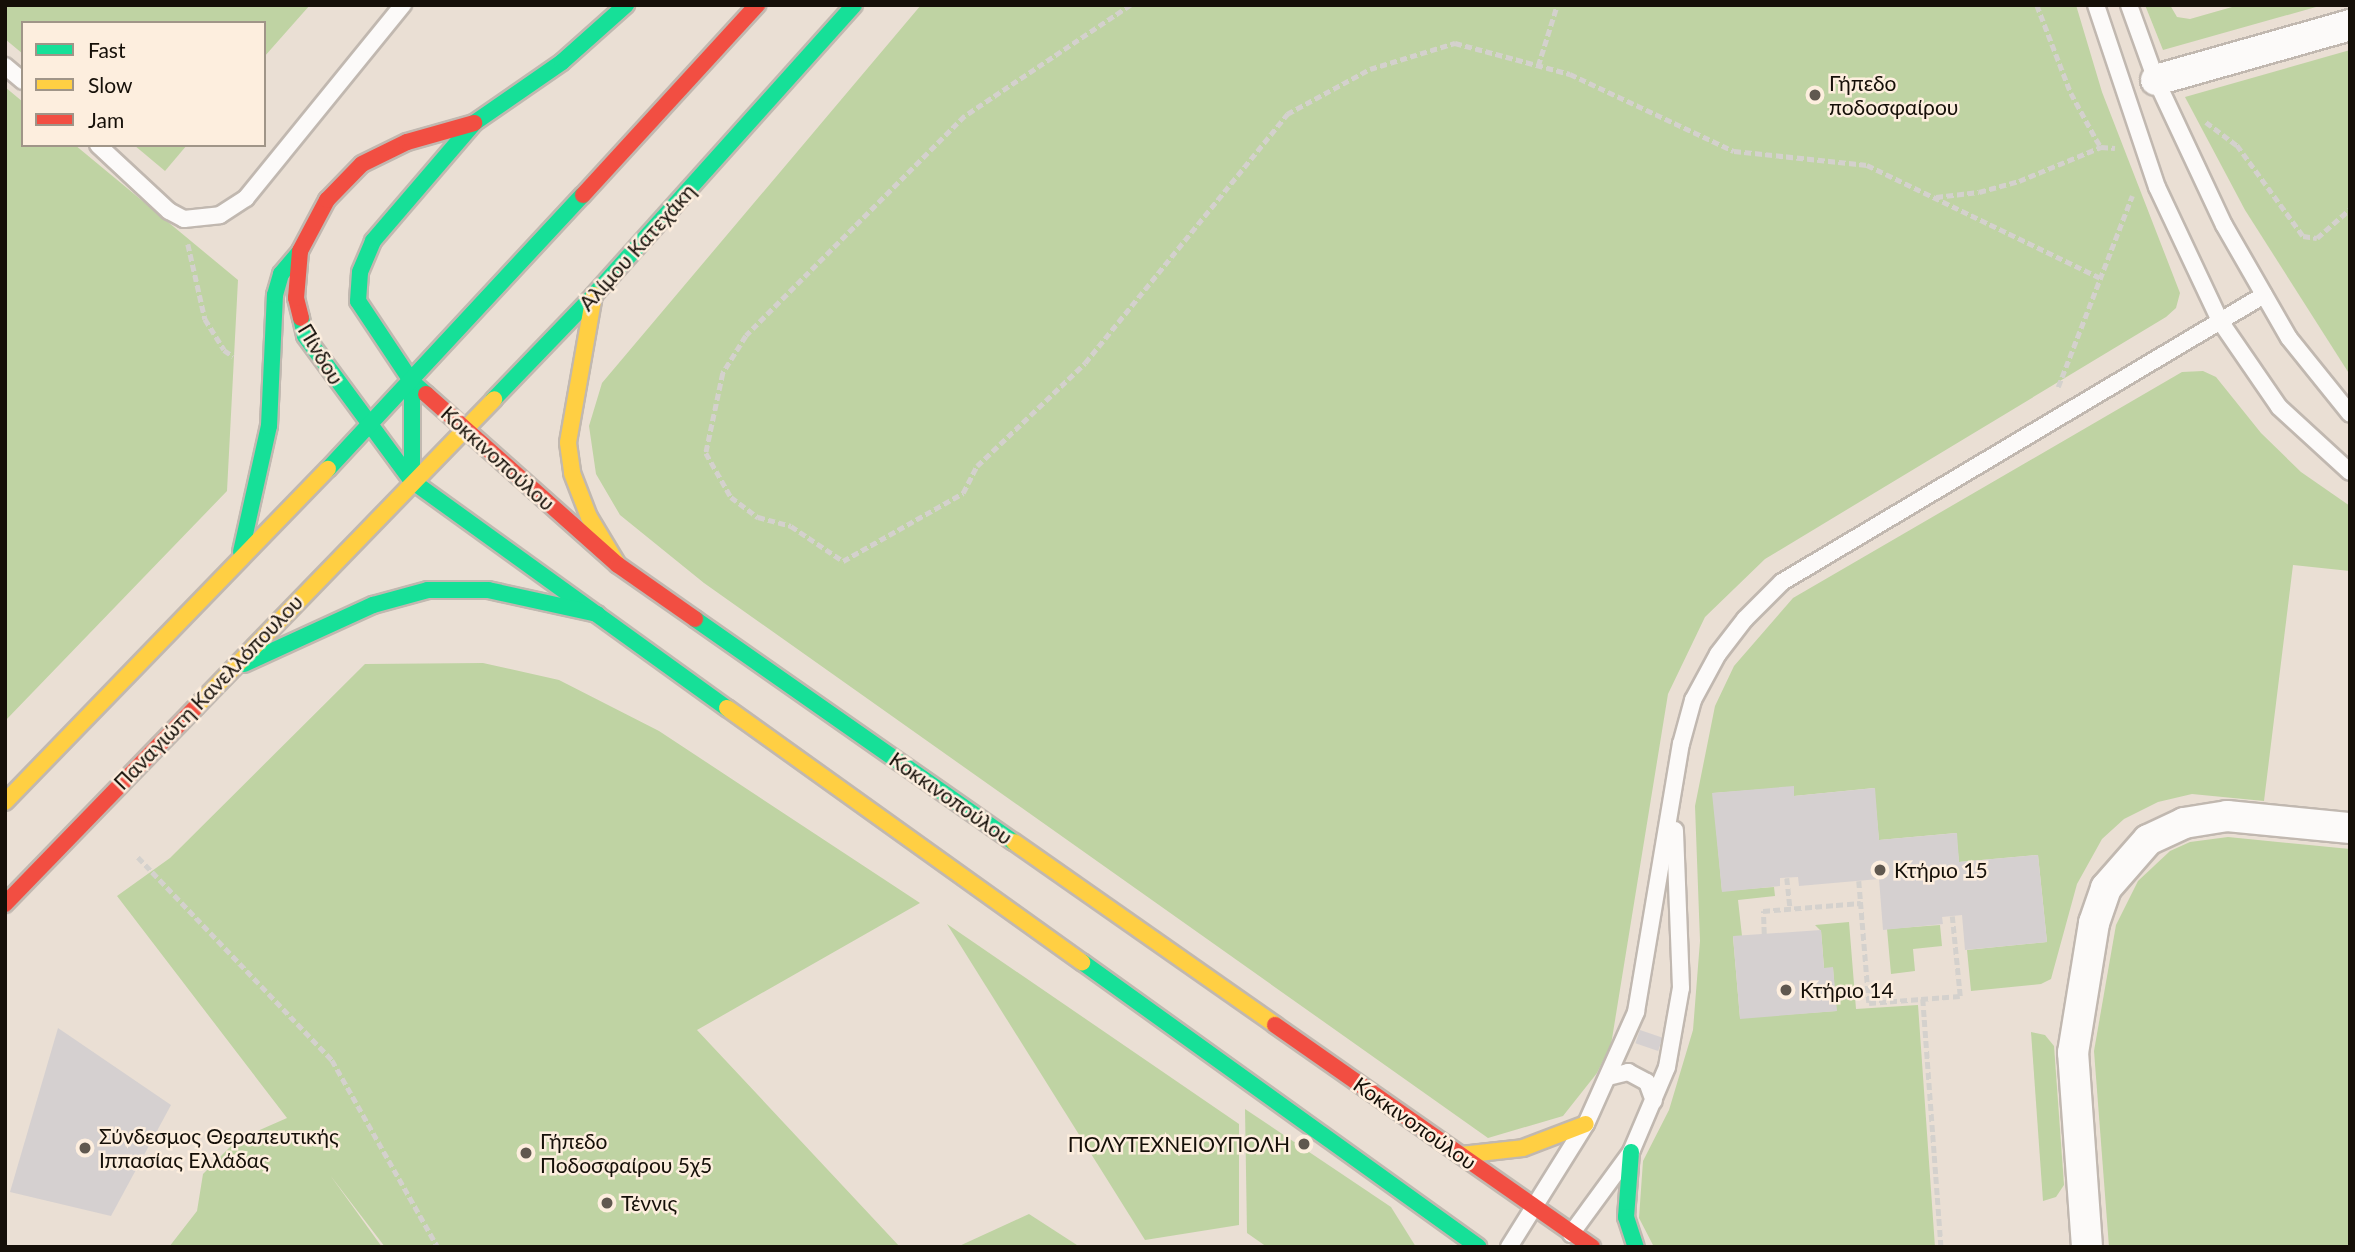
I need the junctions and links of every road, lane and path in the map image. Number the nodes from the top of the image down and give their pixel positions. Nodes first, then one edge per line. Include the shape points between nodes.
1 (403, 5) edge
2 (626, 5) edge
3 (757, 5) edge
4 (854, 5) edge
5 (1131, 5) edge
6 (1557, 5) edge
7 (2037, 5) edge
8 (2096, 5) edge
9 (2129, 5) edge
10 (2350, 25) edge
11 (5, 66) edge
12 (1538, 66) junction
13 (21, 79) edge
14 (2156, 80) junction
15 (474, 123) junction
16 (2176, 126) junction
17 (2138, 140) junction
18 (100, 147) edge
19 (2101, 147) junction
20 (2157, 187) junction
21 (1933, 197) junction
22 (2350, 209) edge
23 (184, 219) junction
24 (300, 251) junction
25 (2101, 278) junction
26 (594, 295) junction
27 (2264, 295) junction
28 (2220, 321) junction
29 (273, 380) junction
30 (412, 382) junction
31 (2046, 395) dead end
32 (2350, 414) edge
33 (368, 426) junction
34 (464, 428) junction
35 (2350, 472) edge
36 (412, 481) junction
37 (240, 554) junction
38 (618, 565) junction
39 (597, 614) junction
40 (223, 674) junction
41 (5, 802) edge
42 (1674, 803) junction
43 (2350, 828) edge
44 (138, 857) dead end
45 (1787, 878) dead end
46 (1859, 881) dead end
47 (1861, 903) junction
48 (5, 904) edge
49 (1790, 909) junction
50 (1952, 916) dead end
51 (1764, 934) dead end
52 (1923, 999) junction
53 (1608, 1077) junction
54 (1654, 1101) junction
55 (1586, 1124) junction
56 (1631, 1152) junction
57 (1461, 1155) junction
58 (1397, 1189) junction
59 (1534, 1206) junction
60 (1433, 1235) dead end
61 (1568, 1240) edge
62 (438, 1247) edge
63 (1478, 1247) edge
64 (1508, 1247) edge
65 (1592, 1247) edge
66 (1636, 1247) edge
67 (1941, 1247) edge
68 (2087, 1247) edge

1 - 23 lane via 246,198 220,215
2 - 15 main road, Πίνδου via 562,62
3 - 30 main road
4 - 26 main road, Αλίμου Κατεχάκη
5 - 12 path via 965,116 747,336 723,373 706,453 730,498 758,517 791,526 843,561 963,493 976,466 1085,363 1287,114 1370,69 1455,43
6 - 12 path
7 - 19 path via 2071,93
8 - 17 lane
9 - 14 lane
10 - 14 street
11 - 13 lane
12 - 21 path via 1570,74 1734,151 1867,166
14 - 16 lane
15 - 24 main road, Πίνδου via 407,142 362,164 327,200
15 - 30 main road, Πίνδου via 381,231 358,281 362,312
16 - 22 path via 2203,120 2237,145 2303,236 2317,238
16 - 27 lane
17 - 19 path
17 - 20 lane
18 - 23 lane via 169,211
19 - 21 path via 2019,181
20 - 25 path via 2132,195
20 - 28 lane
21 - 25 path
23 - 29 path via 205,319 224,351
24 - 29 main road via 281,274 275,295
24 - 33 main road, Πίνδου via 296,298 305,336
25 - 31 path via 2058,387
26 - 34 main road, Αλίμου Κατεχάκη
26 - 38 main road via 568,443 572,472 589,517
27 - 28 lane
27 - 32 lane via 2289,338
28 - 35 lane via 2279,407
28 - 42 lane via 1782,582 1718,654 1693,700 1681,744
29 - 37 main road via 262,472
30 - 33 main road
30 - 34 main road, Κοκκινοπούλου
30 - 36 main road, Κοκκινοπούλου
33 - 36 main road
33 - 37 main road
34 - 36 main road, Αλίμου Κατεχάκη
34 - 38 main road, Κοκκινοπούλου
36 - 39 main road
36 - 40 main road, Παναγιώτη Κανελλόπουλου
37 - 41 main road
38 - 57 main road, Κοκκινοπούλου
39 - 40 main road via 488,590 428,590 373,605
39 - 58 main road
40 - 48 main road, Παναγιώτη Κανελλόπουλου
42 - 53 lane via 1636,1012
42 - 54 lane via 1681,988 1667,1068
43 - 68 street via 2227,816 2184,823 2148,840 2106,888 2094,923 2073,1053
44 - 62 path via 332,1060
45 - 49 path
46 - 47 path
47 - 49 path
47 - 52 path via 1869,1003
49 - 51 path via 1763,911
50 - 52 path via 1960,996
52 - 67 path
53 - 54 lane via 1628,1072 1647,1082
53 - 55 lane
54 - 56 lane
55 - 57 main road via 1523,1147
55 - 59 lane
56 - 61 lane
56 - 66 main road via 1626,1217
57 - 59 main road, Κοκκινοπούλου
58 - 60 main road
58 - 63 main road
59 - 61 main road, Κοκκινοπούλου
59 - 64 lane
61 - 65 main road, Κοκκινοπούλου

